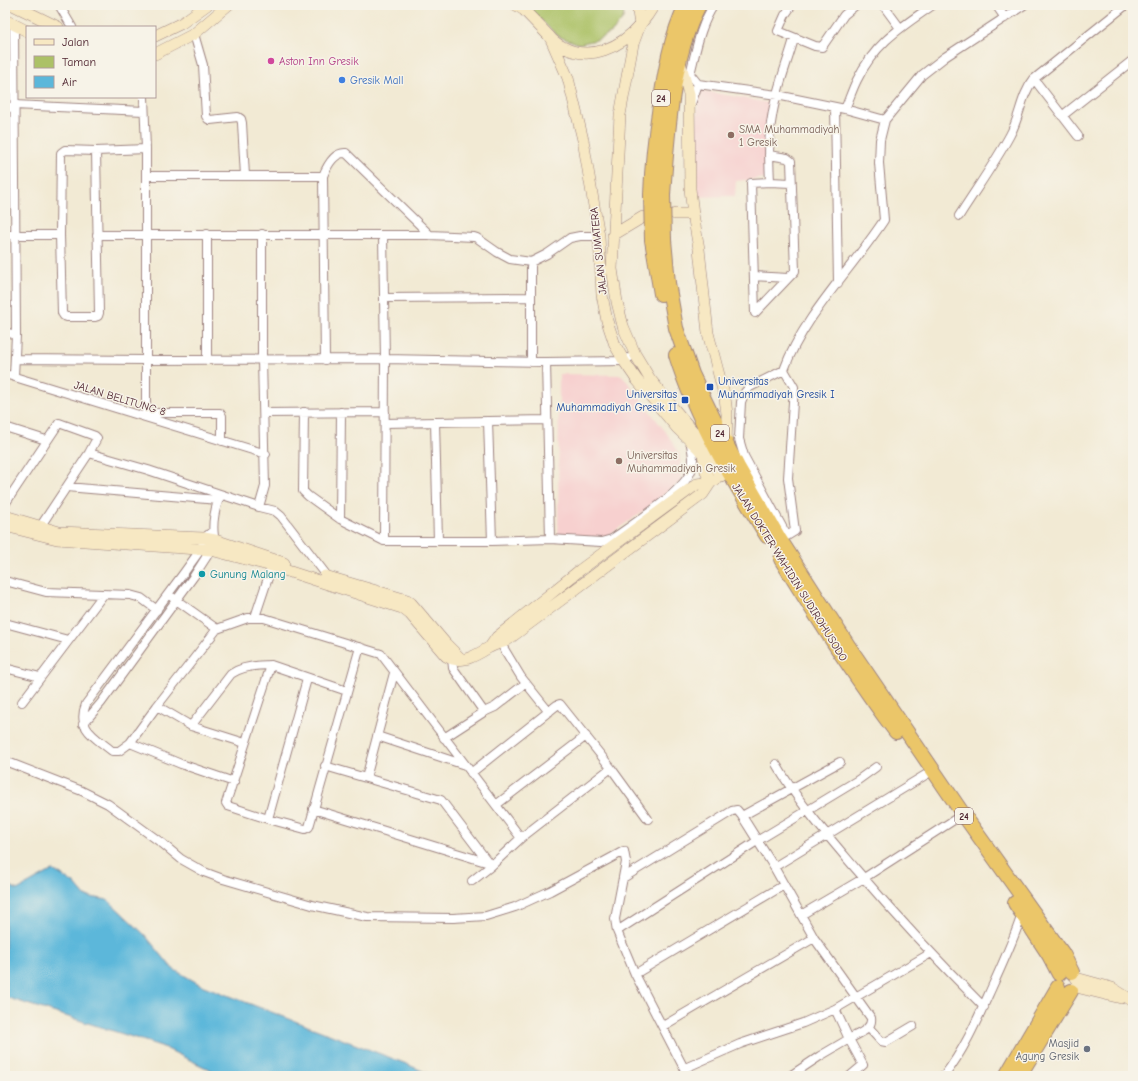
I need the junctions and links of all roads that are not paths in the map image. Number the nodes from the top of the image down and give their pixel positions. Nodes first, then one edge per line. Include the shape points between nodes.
1 (13, 5) edge
2 (59, 5) edge
3 (207, 5) edge
4 (228, 5) edge
5 (516, 5) edge
6 (637, 5) edge
7 (654, 5) edge
8 (699, 5) edge
9 (714, 5) edge
10 (792, 5) edge
11 (856, 5) edge
12 (883, 5) edge
13 (933, 5) edge
14 (996, 5) edge
15 (1024, 5) edge
16 (1126, 5) edge
17 (682, 8) edge
18 (1005, 18) junction
19 (10, 22) edge
20 (640, 25) junction
21 (54, 26) edge
22 (71, 26) edge
23 (900, 28) junction
24 (26, 30) edge
25 (194, 34) junction
26 (156, 36) edge
27 (550, 37) junction
28 (794, 39) junction
29 (156, 53) edge
30 (1133, 60) edge
31 (680, 62) junction
32 (1034, 79) junction
33 (698, 84) junction
34 (777, 95) junction
35 (144, 98) edge
36 (14, 105) junction
37 (834, 107) junction
38 (690, 108) junction
39 (846, 109) junction
40 (5, 110) edge
41 (144, 111) junction
42 (1062, 116) junction
43 (885, 120) junction
44 (1078, 136) dead end
45 (146, 149) junction
46 (96, 151) junction
47 (769, 156) junction
48 (146, 176) junction
49 (245, 176) junction
50 (323, 176) junction
51 (770, 182) junction
52 (791, 183) junction
53 (657, 195) junction
54 (675, 214) dead end
55 (693, 214) junction
56 (959, 216) dead end
57 (643, 217) dead end
58 (146, 234) junction
59 (207, 234) junction
60 (262, 234) junction
61 (323, 234) junction
62 (5, 235) edge
63 (15, 235) junction
64 (60, 235) junction
65 (97, 235) junction
66 (383, 235) junction
67 (430, 235) junction
68 (613, 235) junction
69 (599, 236) junction
70 (658, 240) junction
71 (531, 262) junction
72 (754, 276) junction
73 (788, 278) junction
74 (838, 283) junction
75 (384, 298) junction
76 (531, 298) junction
77 (5, 332) edge
78 (16, 336) junction
79 (635, 354) junction
80 (15, 359) junction
81 (385, 359) junction
82 (146, 360) junction
83 (207, 360) junction
84 (262, 360) junction
85 (325, 360) junction
86 (624, 361) junction
87 (531, 362) junction
88 (546, 362) junction
89 (784, 370) junction
90 (11, 375) edge
91 (304, 412) junction
92 (341, 412) junction
93 (385, 412) junction
94 (264, 413) junction
95 (146, 415) junction
96 (547, 420) junction
97 (488, 421) junction
98 (435, 422) junction
99 (385, 423) junction
100 (6, 428) edge
101 (46, 440) junction
102 (690, 440) junction
103 (222, 441) junction
104 (726, 444) junction
105 (89, 454) junction
106 (266, 454) junction
107 (720, 477) junction
108 (66, 487) junction
109 (220, 498) junction
110 (5, 504) edge
111 (259, 508) junction
112 (5, 516) edge
113 (340, 519) junction
114 (5, 526) edge
115 (40, 527) junction
116 (782, 537) junction
117 (550, 539) junction
118 (384, 540) junction
119 (438, 541) junction
120 (492, 541) junction
121 (209, 542) junction
122 (272, 566) junction
123 (580, 570) junction
124 (328, 577) junction
125 (586, 580) junction
126 (5, 581) edge
127 (169, 593) junction
128 (103, 595) junction
129 (176, 600) junction
130 (157, 610) junction
131 (819, 611) junction
132 (255, 617) junction
133 (5, 623) edge
134 (217, 629) junction
135 (68, 640) junction
136 (499, 640) junction
137 (360, 647) junction
138 (456, 657) junction
139 (853, 662) junction
140 (271, 665) junction
141 (5, 668) edge
142 (394, 673) junction
143 (40, 677) junction
144 (307, 679) junction
145 (526, 683) junction
146 (347, 691) junction
147 (22, 702) dead end
148 (157, 706) junction
149 (484, 712) junction
150 (549, 712) junction
151 (83, 724) junction
152 (191, 726) junction
153 (377, 736) junction
154 (586, 736) junction
155 (444, 738) junction
156 (130, 743) junction
157 (245, 743) junction
158 (5, 761) edge
159 (840, 762) dead end
160 (776, 764) dead end
161 (465, 765) junction
162 (325, 766) junction
163 (876, 767) dead end
164 (611, 768) junction
165 (471, 773) junction
166 (927, 774) junction
167 (366, 778) junction
168 (234, 782) junction
169 (791, 789) junction
170 (496, 805) junction
171 (313, 810) junction
172 (807, 810) junction
173 (742, 816) junction
174 (957, 818) junction
175 (268, 819) junction
176 (648, 819) dead end
177 (827, 835) junction
178 (521, 838) junction
179 (757, 841) junction
180 (490, 865) junction
181 (774, 866) junction
182 (624, 878) junction
183 (864, 878) junction
184 (472, 881) dead end
185 (784, 884) junction
186 (1022, 914) junction
187 (801, 915) junction
188 (617, 931) junction
189 (814, 938) junction
190 (931, 953) junction
191 (635, 974) junction
192 (1069, 981) junction
193 (856, 997) junction
194 (1133, 1001) edge
195 (984, 1007) junction
196 (835, 1009) junction
197 (663, 1026) junction
198 (913, 1026) dead end
199 (869, 1028) junction
200 (848, 1039) junction
201 (684, 1068) junction
202 (688, 1076) edge
203 (790, 1076) edge
204 (850, 1076) edge
205 (944, 1076) edge
206 (1006, 1076) edge
207 (1019, 1076) edge

1 - 21 main road
2 - 22 street
3 - 26 main road via 182,23
4 - 25 main road
5 - 27 main road, JALAN SUMATERA
6 - 20 main road
7 - 20 main road
8 - 31 highway, JALAN DOKTER WAHIDIN SUDIROHUSODO / 24 via 687,32
9 - 33 street via 703,26 690,74
10 - 28 street via 778,30
11 - 28 street via 844,15 822,47
12 - 23 street
13 - 23 street
14 - 18 street
15 - 18 street
16 - 32 street
17 - 53 highway, JALAN DOKTER WAHIDIN SUDIROHUSODO / 24 via 669,54 654,144
18 - 43 street via 922,75
19 - 24 main road
19 - 36 street
20 - 27 main road via 615,46 597,53 568,49
20 - 68 main road, JALAN SUMATERA via 633,44 620,115
23 - 39 street via 871,56 856,82
25 - 29 main road
25 - 49 street via 203,65 206,116 210,120 238,117 241,119
27 - 69 main road, JALAN SUMATERA via 568,78 583,140
28 - 34 street
30 - 42 street
31 - 38 main road
31 - 53 highway, JALAN DOKTER WAHIDIN SUDIROHUSODO / 24
32 - 42 street
32 - 56 street via 1028,86 1018,121
33 - 34 street
33 - 38 street
34 - 37 street
34 - 47 street via 772,116
35 - 41 street
36 - 40 street
36 - 41 street
36 - 63 street
37 - 39 street
37 - 74 street
38 - 55 main road via 690,189
39 - 43 street
41 - 45 street
42 - 44 street
43 - 74 street via 880,140 884,220
45 - 46 street
45 - 48 street
46 - 64 street via 65,150 61,153
46 - 65 street
47 - 51 street
47 - 52 street via 790,160
48 - 49 street
48 - 58 street
49 - 50 street
50 - 61 street
50 - 67 street via 337,155 346,153
51 - 52 street
51 - 72 street via 751,183
52 - 73 street via 795,271
53 - 70 highway, JALAN DOKTER WAHIDIN SUDIROHUSODO / 24, bridge
54 - 55 main road
55 - 104 main road via 708,333 725,398
57 - 68 main road
58 - 59 street
58 - 65 street
58 - 82 street
59 - 60 street
59 - 83 street
60 - 61 street
60 - 84 street
61 - 66 street
61 - 85 street
62 - 63 street
63 - 64 street
63 - 78 street
64 - 65 street via 62,313 67,317 95,317 99,313
66 - 67 street
66 - 75 street
67 - 71 street via 477,238 503,256
68 - 79 main road, JALAN SUMATERA via 612,269 617,302 623,326
69 - 71 street via 570,238
69 - 86 main road, JALAN SUMATERA via 602,295 607,321 615,345
70 - 104 highway, JALAN DOKTER WAHIDIN SUDIROHUSODO / 24 via 676,328 692,374
70 - 107 highway, JALAN DOKTER WAHIDIN SUDIROHUSODO / 24 via 656,272 668,329 683,378 717,450
71 - 76 street
72 - 73 street
72 - 73 street via 755,313
74 - 89 street via 803,331
75 - 76 street
75 - 81 street
76 - 87 street
77 - 78 street
78 - 80 street
79 - 86 street
79 - 107 main road, JALAN SUMATERA via 650,379 709,450
80 - 82 street
80 - 90 street
81 - 85 street
81 - 87 street
81 - 93 street
82 - 83 street
82 - 95 street
83 - 84 street
84 - 85 street
84 - 94 street
86 - 88 street
86 - 102 main road, JALAN SUMATERA via 677,428
87 - 88 street
88 - 96 street
89 - 116 street via 794,387 788,478 795,532
89 - 116 street via 750,386 745,392 741,402 739,439 744,456
90 - 95 street, JALAN BELITUNG 8
91 - 92 street
91 - 94 street
91 - 113 street via 303,491
92 - 93 street
92 - 113 street
93 - 99 street
94 - 106 street
95 - 103 street, JALAN BELITUNG 8
95 - 103 street, JALAN BELITUNG 8 via 220,413
96 - 97 street
96 - 117 street
97 - 98 street
97 - 120 street
98 - 99 street
98 - 119 street
99 - 118 street
100 - 101 street
101 - 105 street via 59,423 97,438
101 - 110 street
102 - 107 main road, JALAN SUMATERA via 703,454 706,472
102 - 117 street via 693,463 691,472 677,490 612,539 601,542
103 - 106 street, JALAN BELITUNG 8
104 - 116 highway, JALAN DOKTER WAHIDIN SUDIROHUSODO / 24
105 - 108 street
105 - 109 street via 148,470
106 - 111 street via 265,486
107 - 123 main road via 697,484
107 - 125 main road via 703,494
107 - 131 highway, JALAN DOKTER WAHIDIN SUDIROHUSODO / 24
108 - 109 street
108 - 115 street
109 - 111 street
109 - 121 street
111 - 124 street via 275,511 281,516
112 - 115 main road
113 - 118 street
114 - 121 main road via 57,539
115 - 121 main road via 59,532
116 - 131 highway, JALAN DOKTER WAHIDIN SUDIROHUSODO / 24
117 - 120 street
118 - 119 street
119 - 120 street
121 - 122 main road
121 - 124 main road
121 - 127 street
121 - 129 street
122 - 132 street
122 - 138 main road via 402,608 439,648
123 - 125 main road
123 - 136 main road
124 - 138 main road via 407,600
125 - 136 main road via 506,641
126 - 128 street via 46,592
127 - 129 street
127 - 130 street
128 - 130 street via 141,598
128 - 135 street
129 - 134 street
129 - 151 street
130 - 151 street via 86,704
131 - 139 highway, JALAN DOKTER WAHIDIN SUDIROHUSODO / 24
132 - 134 street
132 - 137 street
133 - 135 street
134 - 148 street
135 - 143 street
136 - 138 main road via 471,658
136 - 145 street
137 - 142 street via 381,654
137 - 146 street
138 - 149 street via 453,668
139 - 166 highway, JALAN DOKTER WAHIDIN SUDIROHUSODO / 24
139 - 192 highway, JALAN DOKTER WAHIDIN SUDIROHUSODO / 24 via 1063,954
140 - 144 street
140 - 152 street via 236,670
140 - 157 street
141 - 143 street
142 - 153 street
142 - 155 street
143 - 147 street
144 - 146 street
144 - 175 street
145 - 149 street via 495,707
145 - 150 street
146 - 162 street
148 - 152 street
148 - 156 street
149 - 155 street
150 - 154 street via 558,704 561,705
150 - 165 street
151 - 156 street via 87,731 112,751 118,751
152 - 157 street
153 - 161 street
153 - 167 street
154 - 164 street
154 - 170 street
155 - 161 street
156 - 168 street
157 - 168 street
158 - 182 street via 108,804 181,859 204,872 312,905 367,917 486,916 515,907 550,891 624,851
159 - 169 street
160 - 169 street
161 - 165 street
162 - 167 street
162 - 171 street
163 - 172 street
164 - 176 street
164 - 178 street
165 - 170 street
166 - 174 highway, JALAN DOKTER WAHIDIN SUDIROHUSODO / 24
166 - 177 street
167 - 180 street via 441,800
168 - 175 street via 227,805
169 - 172 street
169 - 173 street
170 - 178 street
171 - 175 street via 309,827 305,829
171 - 180 street
172 - 177 street
172 - 179 street
173 - 179 street
173 - 182 street via 735,809
174 - 183 street
174 - 186 highway, JALAN DOKTER WAHIDIN SUDIROHUSODO / 24
177 - 181 street
177 - 183 street
178 - 180 street
179 - 181 street
179 - 188 street
180 - 184 street
181 - 185 street
182 - 188 street via 615,919
183 - 187 street
183 - 190 street
185 - 187 street
185 - 191 street
186 - 192 highway, JALAN DOKTER WAHIDIN SUDIROHUSODO / 24
186 - 195 street
187 - 189 street
188 - 191 street
189 - 193 street
189 - 197 street
190 - 193 street
190 - 195 street
191 - 197 street
192 - 194 main road via 1112,988
192 - 206 highway
192 - 207 highway
193 - 196 street
193 - 199 street via 871,1018
195 - 205 street via 962,1050
196 - 200 street
196 - 201 street
197 - 201 street
198 - 199 street via 886,1042 881,1041
199 - 200 street
200 - 203 street
200 - 204 street via 863,1065
201 - 202 street

